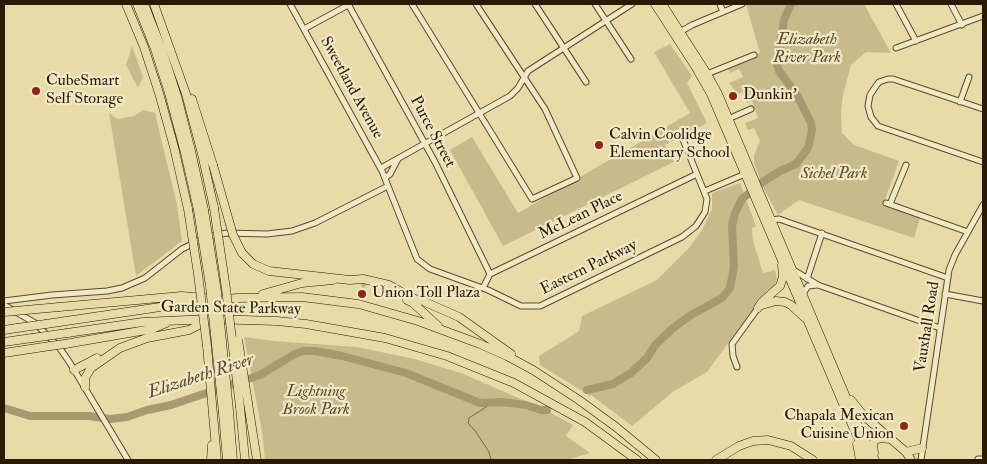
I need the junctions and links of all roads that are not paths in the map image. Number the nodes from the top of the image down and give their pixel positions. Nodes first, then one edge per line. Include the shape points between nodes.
1 (126, 4) edge
2 (137, 4) edge
3 (144, 4) edge
4 (154, 4) edge
5 (290, 4) edge
6 (349, 4) edge
7 (412, 4) edge
8 (476, 4) edge
9 (535, 4) edge
10 (595, 4) edge
11 (632, 4) edge
12 (655, 4) edge
13 (662, 4) edge
14 (720, 4) edge
15 (742, 4) edge
16 (896, 4) edge
17 (951, 4) edge
18 (723, 12) junction
19 (983, 16) edge
20 (606, 21) junction
21 (962, 25) junction
22 (304, 29) junction
23 (680, 32) junction
24 (916, 41) junction
25 (564, 48) junction
26 (896, 48) dead end
27 (754, 55) dead end
28 (631, 59) dead end
29 (707, 74) junction
30 (969, 76) dead end
31 (524, 77) junction
32 (586, 82) dead end
33 (183, 84) junction
34 (960, 102) junction
35 (983, 109) edge
36 (751, 110) dead end
37 (480, 113) junction
38 (728, 119) junction
39 (682, 137) dead end
40 (425, 144) junction
41 (400, 157) junction
42 (983, 162) edge
43 (906, 165) dead end
44 (380, 168) junction
45 (697, 174) junction
46 (749, 177) junction
47 (385, 178) junction
48 (388, 186) junction
49 (705, 191) junction
50 (759, 198) junction
51 (983, 205) edge
52 (201, 210) junction
53 (771, 220) junction
54 (975, 221) junction
55 (983, 223) edge
56 (968, 232) junction
57 (822, 233) junction
58 (781, 258) junction
59 (789, 263) junction
60 (490, 274) junction
61 (948, 278) junction
62 (347, 279) junction
63 (806, 279) junction
64 (818, 285) junction
65 (483, 288) junction
66 (226, 289) junction
67 (945, 294) junction
68 (802, 295) junction
69 (252, 297) junction
70 (28, 298) junction
71 (222, 299) junction
72 (4, 301) edge
73 (983, 301) edge
74 (4, 305) edge
75 (758, 308) junction
76 (4, 312) edge
77 (20, 313) junction
78 (210, 319) junction
79 (807, 319) junction
80 (173, 321) junction
81 (940, 328) junction
82 (4, 329) edge
83 (441, 329) junction
84 (4, 342) edge
85 (120, 348) junction
86 (4, 353) edge
87 (737, 367) dead end
88 (74, 370) junction
89 (533, 370) junction
90 (841, 386) junction
91 (85, 387) junction
92 (226, 412) junction
93 (214, 418) junction
94 (853, 427) junction
95 (890, 439) junction
96 (922, 448) junction
97 (906, 452) junction
98 (128, 460) edge
99 (211, 460) edge
100 (217, 460) edge
101 (227, 460) edge
102 (233, 460) edge
103 (245, 460) edge
104 (257, 460) edge
105 (637, 460) edge
106 (657, 460) edge
107 (716, 460) edge
108 (813, 460) edge
109 (860, 460) edge
110 (869, 460) edge
111 (876, 460) edge
112 (911, 460) edge
113 (921, 460) edge

1 - 93 highway, bridge via 147,57 167,123 188,209
2 - 52 highway via 173,106
3 - 52 highway via 176,96 193,159
4 - 33 highway
5 - 22 street, Sweetland Avenue
6 - 22 street
6 - 40 street, Purce Street
7 - 37 street
8 - 31 street
9 - 25 street
10 - 20 street
11 - 20 street
12 - 46 highway via 708,87
13 - 23 highway
14 - 18 street
15 - 18 street
16 - 24 street
17 - 21 street
18 - 23 street
19 - 21 street
20 - 25 street
20 - 28 street
21 - 24 street
22 - 44 street, Sweetland Avenue
23 - 29 highway
24 - 26 street
25 - 31 street via 528,71
25 - 32 street
27 - 29 street
29 - 38 highway
30 - 34 street
31 - 37 street via 515,92
31 - 37 street via 545,109 577,178 532,199
33 - 62 highway, bridge via 193,100 233,235 242,254 253,264 269,271
33 - 66 highway, bridge via 214,208
34 - 35 street
34 - 42 street via 888,79 876,86 868,106 878,126
36 - 38 street
37 - 40 street
38 - 46 highway
39 - 45 street, Eastern Parkway
40 - 41 street
40 - 60 street, Purce Street
41 - 44 street
41 - 47 street
43 - 56 street via 888,204
44 - 47 street, Sweetland Avenue
45 - 49 street, Eastern Parkway
45 - 60 street, McLean Place
46 - 49 street
46 - 50 highway
47 - 48 street, Sweetland Avenue
48 - 65 street, Eastern Parkway via 420,262 430,269
48 - 70 street via 296,230 271,234 222,233 206,237 126,287
49 - 65 street, Eastern Parkway via 706,212 688,234 540,306 521,306
50 - 53 highway
50 - 58 highway
51 - 54 street, Vauxhall Road
52 - 92 highway, bridge
53 - 57 street via 779,219
53 - 59 highway
54 - 55 street
54 - 56 street, Vauxhall Road
56 - 61 street, Vauxhall Road via 955,254
57 - 61 street
57 - 63 street
58 - 75 highway via 782,283
58 - 79 highway
59 - 63 street
59 - 68 highway
60 - 65 street
61 - 67 street, Vauxhall Road
62 - 69 highway via 302,283
62 - 83 highway via 387,290 413,303
62 - 89 highway via 380,282 459,317
63 - 64 street
64 - 68 street via 808,286
64 - 81 street
66 - 103 highway, bridge
66 - 104 highway, bridge
67 - 73 street
67 - 81 street, Vauxhall Road
68 - 90 highway
69 - 71 highway, Garden State Parkway
69 - 83 highway, Garden State Parkway via 302,297 360,305
70 - 72 street
70 - 77 street via 20,305
71 - 76 highway, bridge via 182,296
71 - 82 highway, Garden State Parkway, bridge
74 - 77 street
75 - 79 highway via 773,302 785,302
75 - 87 street via 732,344
77 - 88 street via 50,336
78 - 80 highway, Garden State Parkway
78 - 85 highway via 189,330 147,338
78 - 105 highway, Garden State Parkway via 306,324 378,336 463,361 501,377 576,417
79 - 94 highway
80 - 84 highway, Garden State Parkway, bridge via 127,324
80 - 86 highway, bridge via 152,329
81 - 96 street, Vauxhall Road
83 - 89 highway, Garden State Parkway via 490,348
85 - 88 highway
85 - 91 highway via 91,368 85,378
88 - 91 street
89 - 106 highway, Garden State Parkway via 590,407
90 - 95 highway via 858,410
90 - 111 highway
91 - 98 street
92 - 101 highway
92 - 102 highway
93 - 99 highway
93 - 100 highway
94 - 109 highway
94 - 110 highway
95 - 97 highway
95 - 111 highway via 874,441
96 - 97 highway
96 - 113 street, Vauxhall Road
97 - 112 highway
107 - 108 highway via 739,446 768,440 791,446

